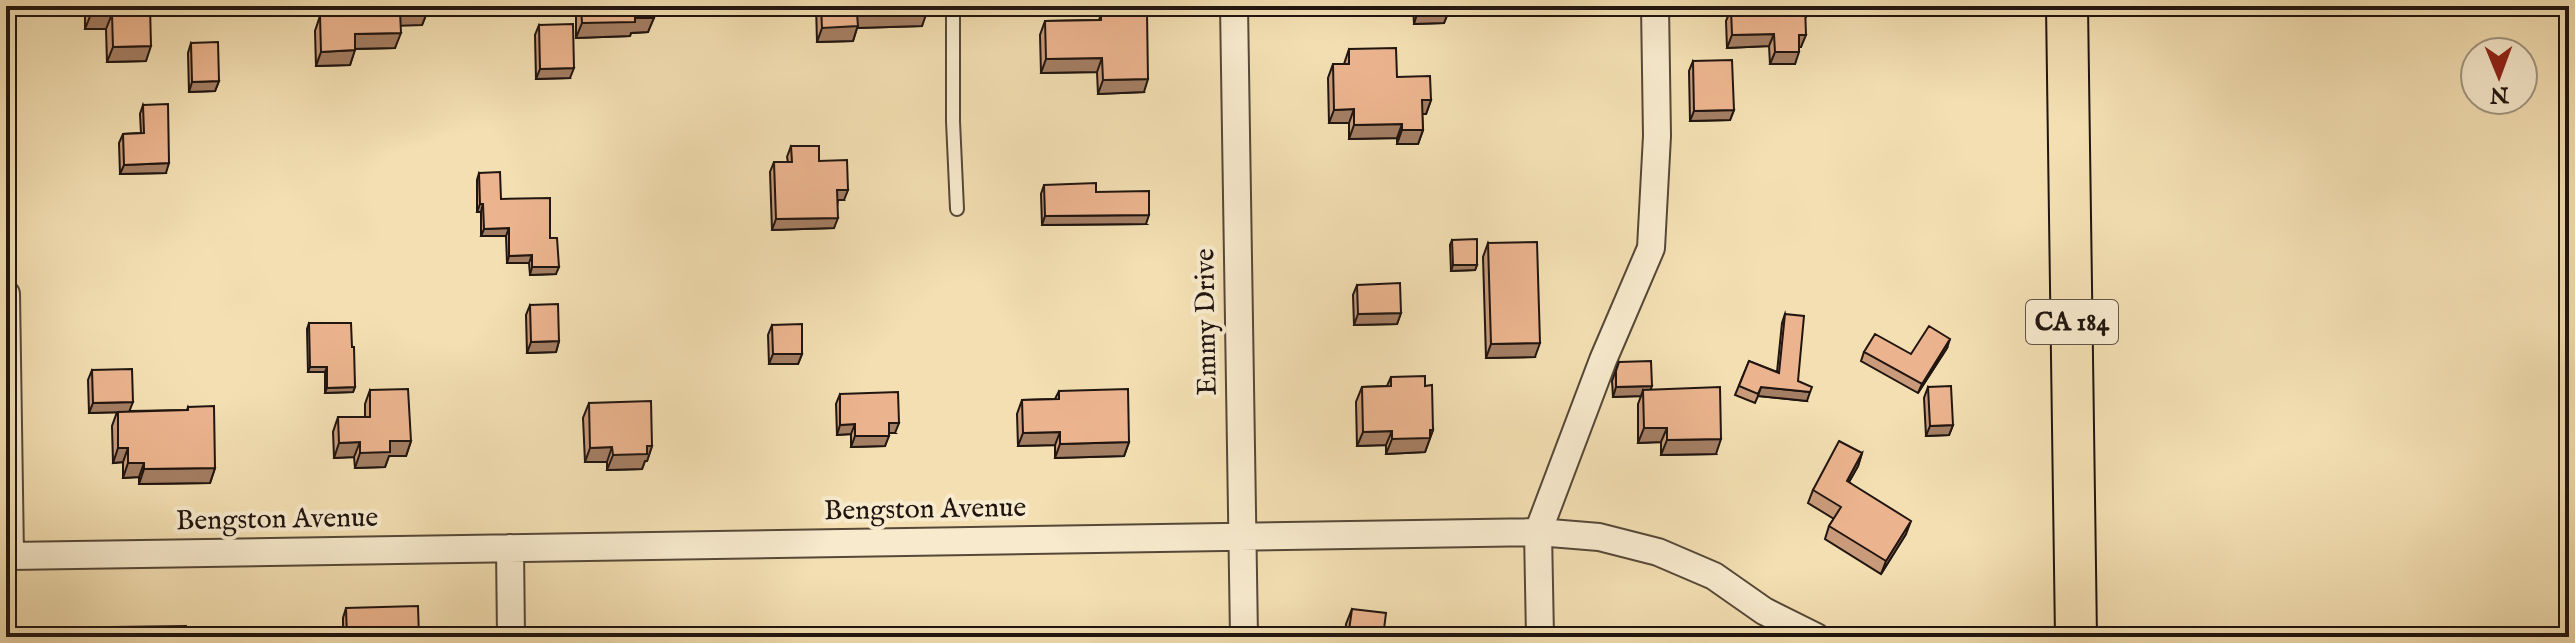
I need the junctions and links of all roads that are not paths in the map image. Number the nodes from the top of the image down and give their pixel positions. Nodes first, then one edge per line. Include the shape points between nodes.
1 (953, 6) edge
2 (1234, 6) edge
3 (1655, 6) edge
4 (2067, 6) edge
5 (957, 209) dead end
6 (6, 294) edge
7 (1538, 532) junction
8 (1242, 537) junction
9 (510, 548) junction
10 (511, 637) edge
11 (1244, 637) edge
12 (1540, 637) edge
13 (1816, 637) edge
14 (2076, 637) edge

1 - 5 lane
2 - 8 street, Emmy Drive
3 - 7 street via 1657,136 1651,248
4 - 14 main road, CA 184
6 - 9 street, Bengston Avenue via 10,556
7 - 8 street, Bengston Avenue
7 - 12 street
7 - 13 street, Bengston Avenue via 1599,537 1658,552 1714,576 1764,611
8 - 9 street, Bengston Avenue
8 - 11 street, Emmy Drive
9 - 10 street

